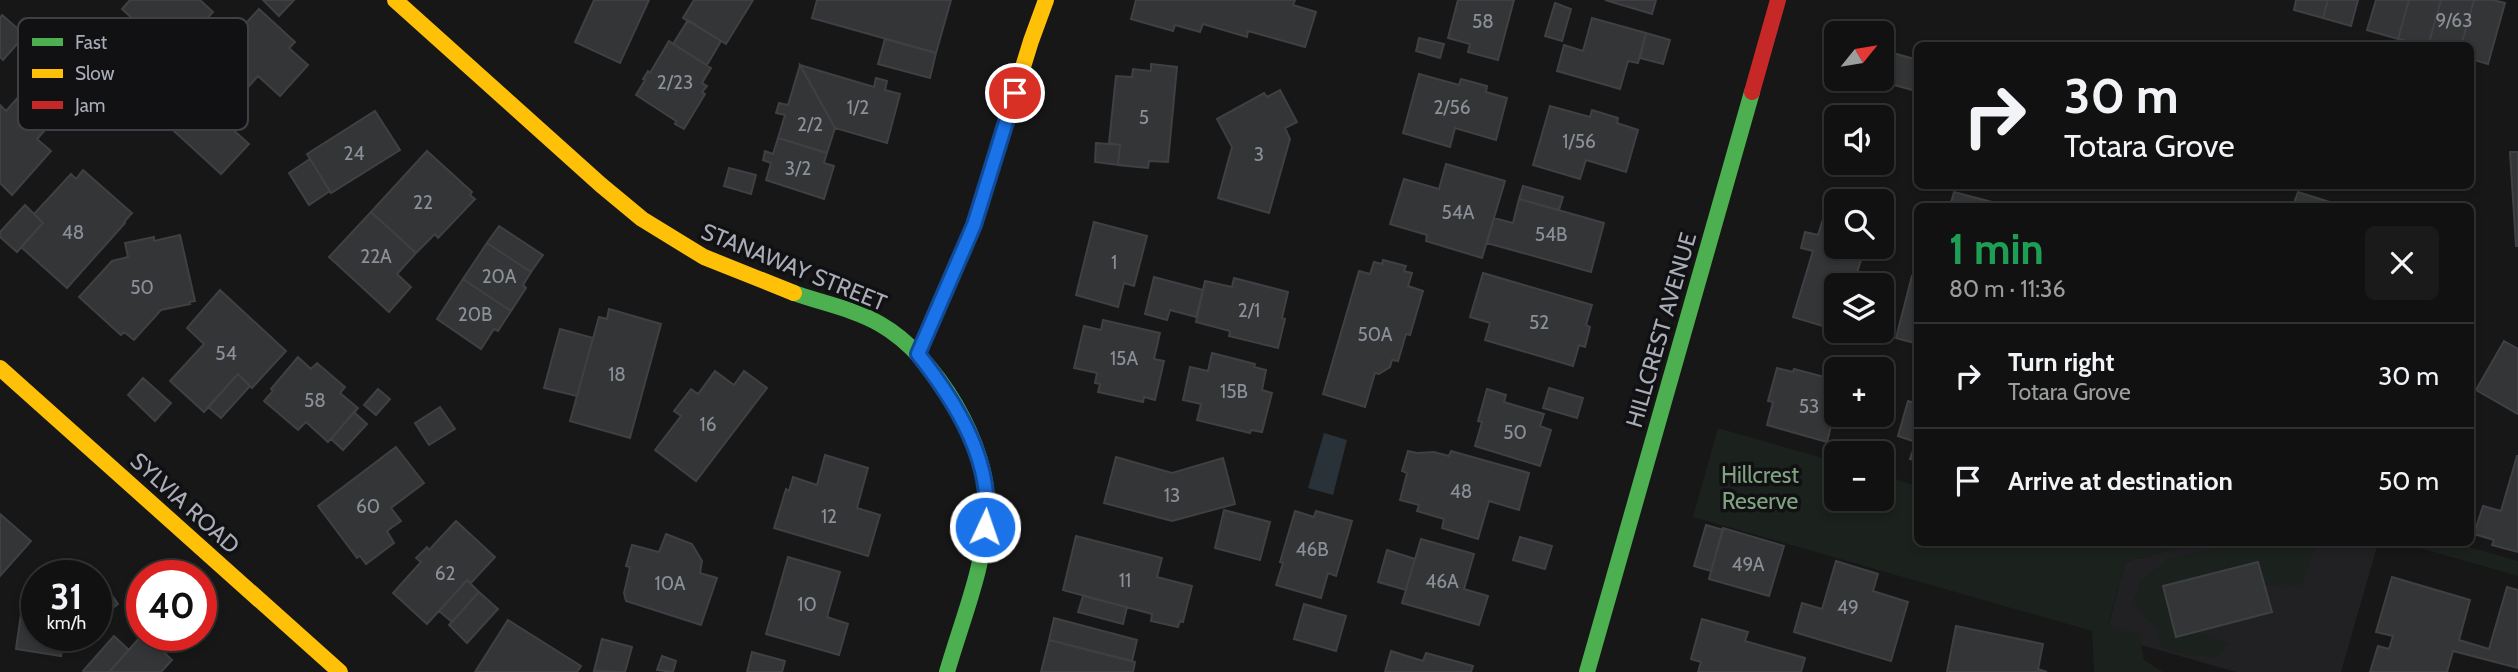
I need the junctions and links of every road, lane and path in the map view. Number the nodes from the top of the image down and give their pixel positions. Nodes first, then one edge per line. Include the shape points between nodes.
1 (395, 0) edge
2 (1046, 0) edge
3 (1778, 0) edge
4 (918, 354) junction
5 (0, 368) edge
6 (340, 672) edge
7 (947, 672) edge
8 (1587, 672) edge

1 - 4 street, STANAWAY STREET via 660,232 751,278 874,321
2 - 4 street via 974,225
3 - 8 street, HILLCREST AVENUE
4 - 7 street, STANAWAY STREET via 938,379 968,433 988,499 983,542
5 - 6 street, SYLVIA ROAD

